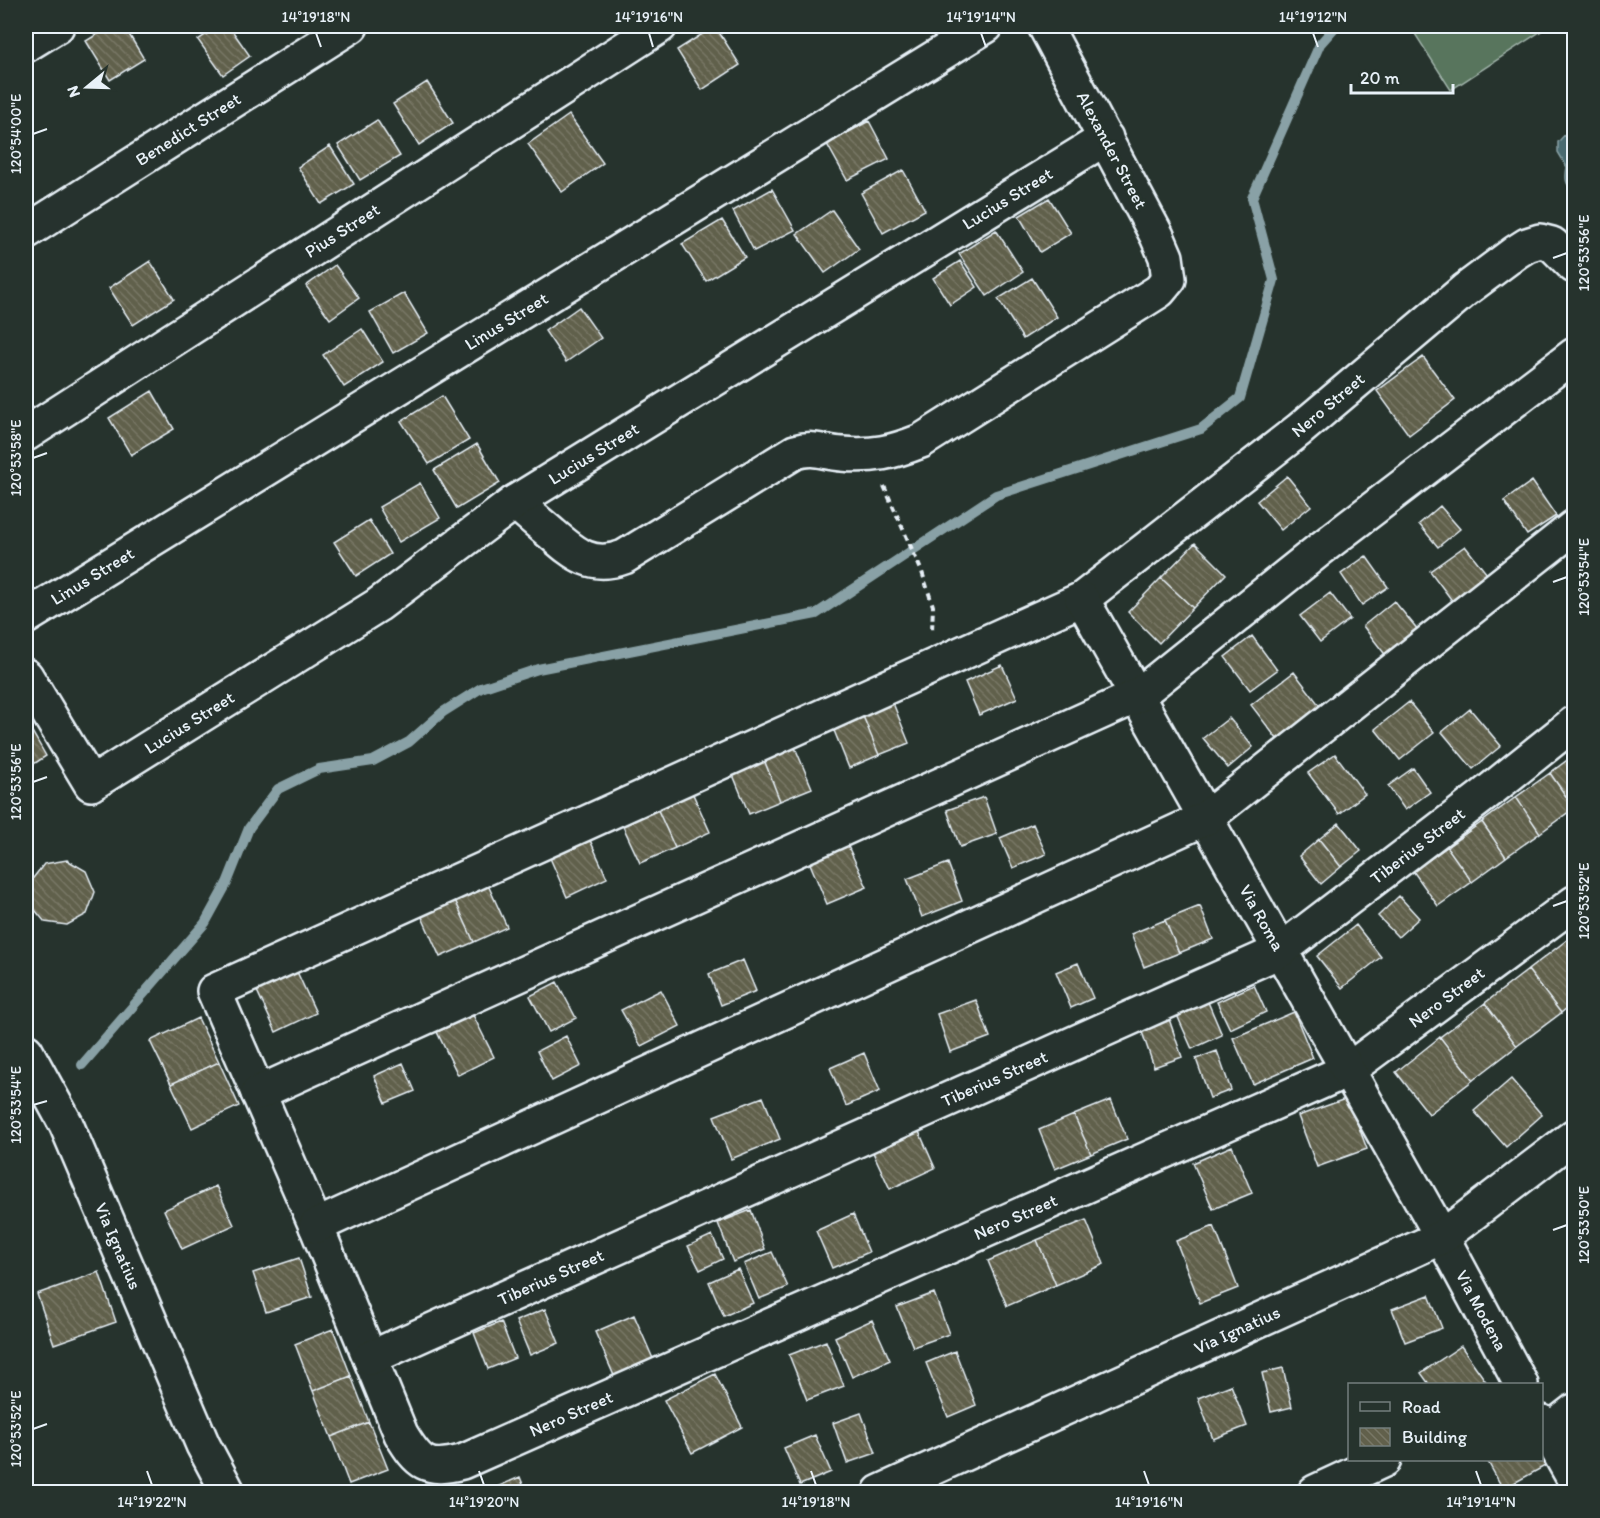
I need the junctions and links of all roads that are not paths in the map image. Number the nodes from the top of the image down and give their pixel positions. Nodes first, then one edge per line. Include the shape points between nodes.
1 (57, 26) edge
2 (351, 26) edge
3 (660, 26) edge
4 (986, 26) edge
5 (1046, 26) edge
6 (26, 45) edge
7 (1106, 138) junction
8 (26, 232) edge
9 (1575, 266) edge
10 (1575, 355) edge
11 (26, 434) edge
12 (515, 502) junction
13 (1575, 527) edge
14 (1082, 599) junction
15 (26, 617) edge
16 (26, 676) edge
17 (1137, 696) junction
18 (1575, 723) edge
19 (1206, 818) junction
20 (1575, 903) edge
21 (1280, 951) junction
22 (26, 1051) edge
23 (1348, 1070) junction
24 (258, 1093) junction
25 (1575, 1136) edge
26 (316, 1226) junction
27 (1442, 1237) junction
28 (370, 1358) junction
29 (1520, 1383) edge
30 (1575, 1411) edge
31 (1544, 1427) edge
32 (203, 1445) junction
33 (1382, 1461) edge
34 (1575, 1479) edge
35 (217, 1492) edge
36 (228, 1492) edge
37 (880, 1492) edge
38 (1315, 1492) edge

1 - 6 street
2 - 8 street, Benedict Street
3 - 11 street, Pius Street
4 - 15 street, Linus Street
5 - 7 street, Alexander Street
7 - 12 street, Lucius Street
7 - 12 street, Alexander Street via 1157,236 1166,257 1168,279 1145,301 921,441 884,454 838,454 815,449 795,452 615,561 594,561 573,552
9 - 14 street, Nero Street via 1552,244 1540,242 1516,252 1299,430
10 - 17 street via 1319,550
12 - 16 street, Lucius Street via 378,605 91,784
13 - 19 street
14 - 17 street, Via Roma
14 - 24 street, Nero Street via 214,991
17 - 19 street, Via Roma
17 - 24 street
18 - 21 street, Tiberius Street
19 - 21 street, Via Roma
19 - 26 street
20 - 23 street, Nero Street
21 - 23 street, Via Roma
21 - 28 street, Tiberius Street
22 - 32 street, Via Ignatius via 66,1124
23 - 27 street, Via Roma
23 - 28 street, Nero Street via 462,1462 444,1467 424,1464 411,1450
24 - 26 street
25 - 27 street, Via Ignatius
26 - 28 street
27 - 29 street, Via Modena
27 - 37 street, Via Ignatius
30 - 31 street
31 - 34 street
32 - 35 street, Via Ignatius
32 - 36 street, Via Ignatius
33 - 38 street

